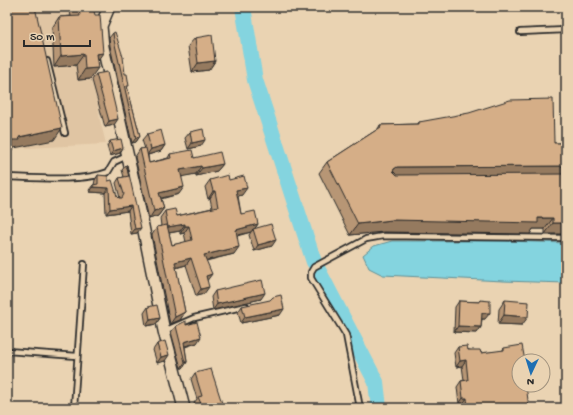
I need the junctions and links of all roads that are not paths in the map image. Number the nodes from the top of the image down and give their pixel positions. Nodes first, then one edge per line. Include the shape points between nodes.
1 (109, 7) edge
2 (566, 30) edge
3 (520, 32) dead end
4 (46, 59) edge
5 (65, 133) dead end
6 (127, 156) junction
7 (108, 172) junction
8 (7, 177) edge
9 (110, 179) edge
10 (566, 238) edge
11 (84, 264) dead end
12 (251, 305) edge
13 (164, 331) junction
14 (7, 351) edge
15 (77, 356) junction
16 (74, 408) edge
17 (184, 408) edge
18 (360, 408) edge

1 - 6 street via 101,26 102,47
2 - 3 lane
4 - 5 lane
6 - 7 lane via 114,162
6 - 13 street
7 - 8 lane via 79,178
7 - 9 lane
10 - 18 lane via 383,236 366,239 314,267 311,278 346,335
11 - 15 lane
12 - 13 lane via 194,318
13 - 17 street
14 - 15 lane
15 - 16 lane

